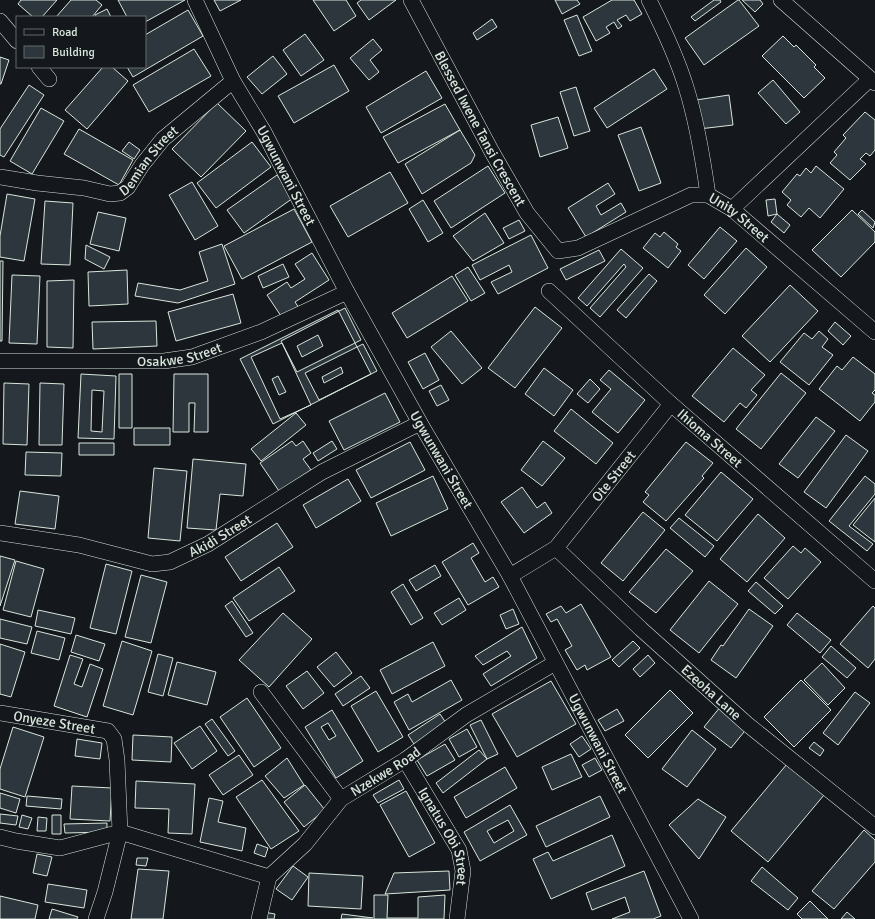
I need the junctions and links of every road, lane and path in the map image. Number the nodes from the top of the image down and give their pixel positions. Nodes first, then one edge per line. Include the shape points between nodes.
1 (196, 0) edge
2 (411, 0) edge
3 (649, 0) edge
4 (782, 0) edge
5 (0, 21) edge
6 (16, 40) edge
7 (40, 68) edge
8 (49, 79) dead end
9 (233, 81) junction
10 (873, 81) edge
11 (0, 176) edge
12 (708, 195) junction
13 (732, 209) junction
14 (558, 251) joint
15 (549, 291) dead end
16 (346, 292) junction
17 (875, 332) edge
18 (0, 361) edge
19 (671, 404) junction
20 (420, 423) junction
21 (0, 533) edge
22 (556, 548) junction
23 (510, 576) junction
24 (875, 581) edge
25 (555, 663) junction
26 (261, 692) dead end
27 (0, 713) edge
28 (405, 760) junction
29 (341, 799) junction
30 (875, 827) edge
31 (120, 832) junction
32 (0, 837) edge
33 (269, 877) junction
34 (96, 919) edge
35 (259, 919) edge
36 (457, 919) edge
37 (691, 919) edge

1 - 9 street, Ugwunwani Street
2 - 14 street, Blessed Iwene Tansi Crescent via 523,206
3 - 12 street via 670,44 686,87
4 - 10 street
5 - 6 street
7 - 8 street
9 - 11 street, Demian Street via 163,139 128,187 120,193 110,194
9 - 16 street, Ugwunwani Street via 264,132
10 - 13 street
12 - 13 street, Unity Street
12 - 14 street, Unity Street via 691,195 578,248
13 - 17 street, Unity Street
15 - 19 street, Ihioma Street
16 - 18 street, Osakwe Street via 261,332 192,357 164,361
16 - 20 street, Ugwunwani Street
19 - 22 street, Ote Street
19 - 24 street, Ihioma Street
20 - 21 street, Akidi Street via 322,472 208,544 170,562 152,564 79,545
20 - 23 street, Ugwunwani Street
22 - 23 street
22 - 30 street, Ezeoha Lane via 640,629 735,713
23 - 25 street, Ugwunwani Street
25 - 28 street, Nzekwe Road via 466,715
25 - 37 street, Ugwunwani Street
26 - 29 street
27 - 31 street, Onyeze Street via 108,731 114,739 117,760
28 - 29 street, Nzekwe Road
28 - 36 street, Ignatus Obi Street via 459,850 463,871
29 - 33 street, Nzekwe Road via 305,844
31 - 32 street via 60,848 16,842
31 - 33 street
31 - 34 street
33 - 35 street

